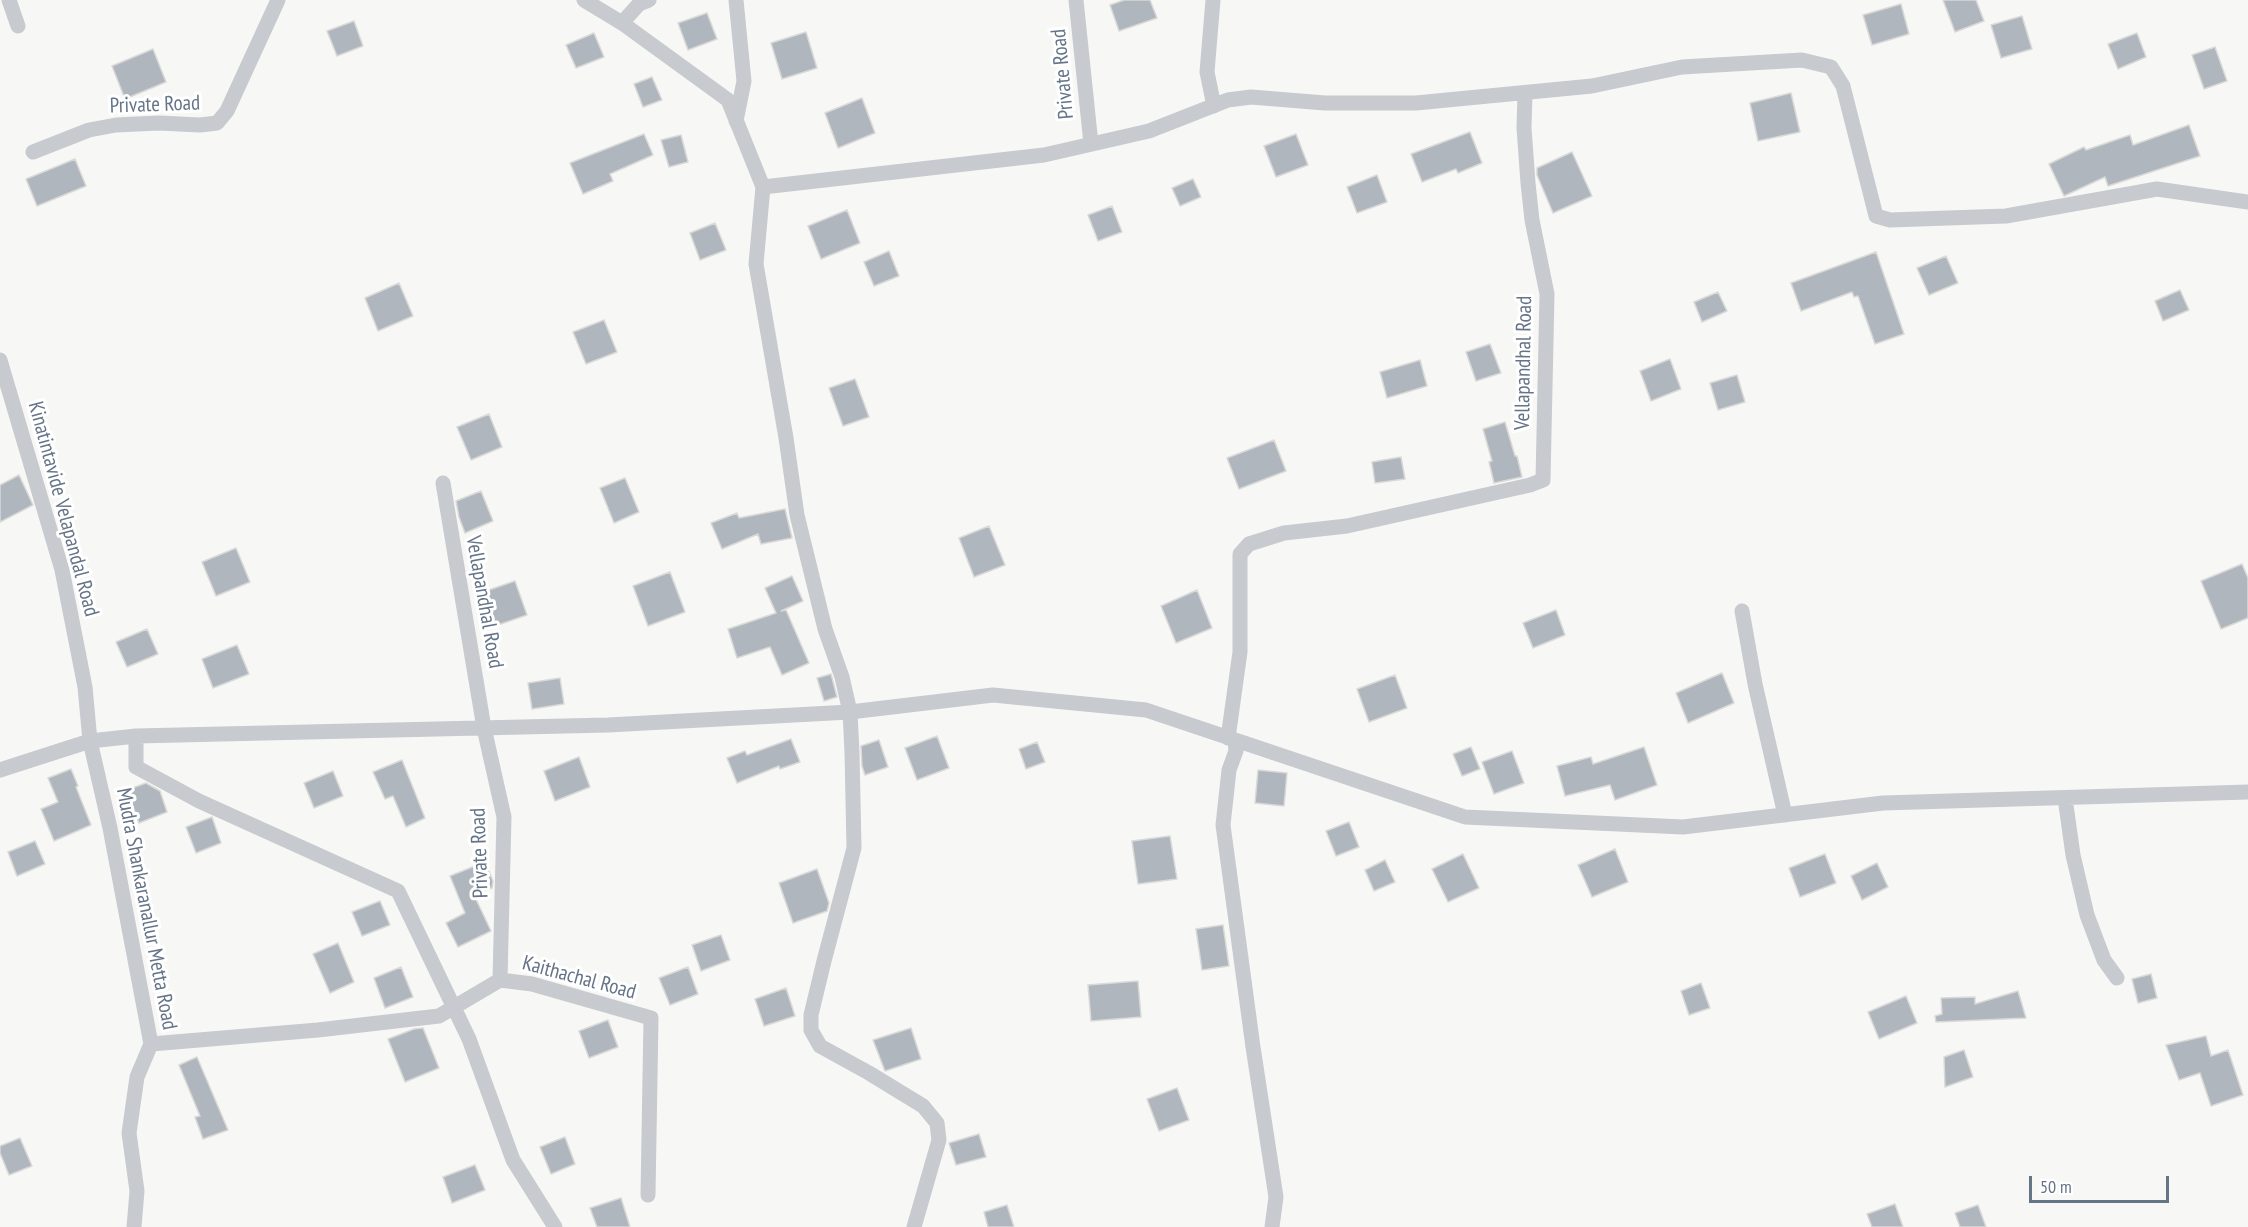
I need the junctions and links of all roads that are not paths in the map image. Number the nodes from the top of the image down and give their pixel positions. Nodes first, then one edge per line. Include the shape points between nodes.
1 (9, 0) edge
2 (278, 0) edge
3 (584, 0) edge
4 (649, 0) edge
5 (736, 0) edge
6 (1076, 0) edge
7 (1213, 0) edge
8 (622, 23) junction
9 (18, 26) dead end
10 (1525, 93) junction
11 (1214, 106) junction
12 (736, 121) junction
13 (1091, 144) junction
14 (33, 153) dead end
15 (764, 188) junction
16 (2248, 202) edge
17 (0, 360) edge
18 (443, 483) dead end
19 (1742, 611) dead end
20 (850, 712) junction
21 (484, 728) junction
22 (136, 736) junction
23 (1232, 739) junction
24 (90, 741) junction
25 (0, 770) edge
26 (2248, 792) edge
27 (2065, 798) junction
28 (1785, 815) junction
29 (2117, 978) dead end
30 (500, 980) junction
31 (454, 1007) junction
32 (151, 1044) junction
33 (648, 1195) dead end
34 (134, 1227) edge
35 (555, 1227) edge
36 (914, 1227) edge
37 (1272, 1227) edge

1 - 9 street
2 - 14 street, Private Road via 227,111 217,123 117,124 89,130
3 - 8 street
4 - 8 street via 639,4
5 - 12 street via 744,81
6 - 13 street, Private Road
7 - 11 street via 1207,72
8 - 12 street via 728,100
10 - 11 street via 1416,103 1325,103 1251,97
10 - 16 street via 1592,86 1682,67 1802,60 1831,67 1843,86 1876,216 1890,220 2006,216 2157,189
10 - 23 street, Vellapandhal Road via 1532,220 1547,294 1543,480 1347,526 1268,537 1249,544 1240,554 1240,652
11 - 13 street via 1149,131
12 - 15 street
13 - 15 street via 1044,155
15 - 20 street via 756,264 797,515
17 - 24 street, Kinatintavide Velapandal Road via 62,570 85,687
18 - 21 street, Vellapandhal Road
19 - 28 street
20 - 21 street
20 - 23 street via 993,695 1146,710
20 - 36 street via 854,848 811,1015 811,1030 820,1046 923,1106 937,1123 939,1140
21 - 22 street
21 - 30 street, Private Road via 504,817
22 - 24 street
22 - 31 street via 136,767 199,801 398,891
23 - 28 street via 1465,817 1683,827
23 - 37 street via 1236,751 1229,771 1223,825 1276,1197
24 - 25 street
24 - 32 street, Mudra Shankaranallur Metta Road
26 - 27 street
27 - 28 street via 1883,803
27 - 29 street via 2087,915 2104,960
30 - 31 street, Kaithachal Road
30 - 33 street, Kaithachal Road via 532,984 651,1018
31 - 32 street, Kaithachal Road via 439,1016
31 - 35 street via 513,1160
32 - 34 street, Mudra Shankaranallur Metta Road via 137,1077 129,1133 137,1191

